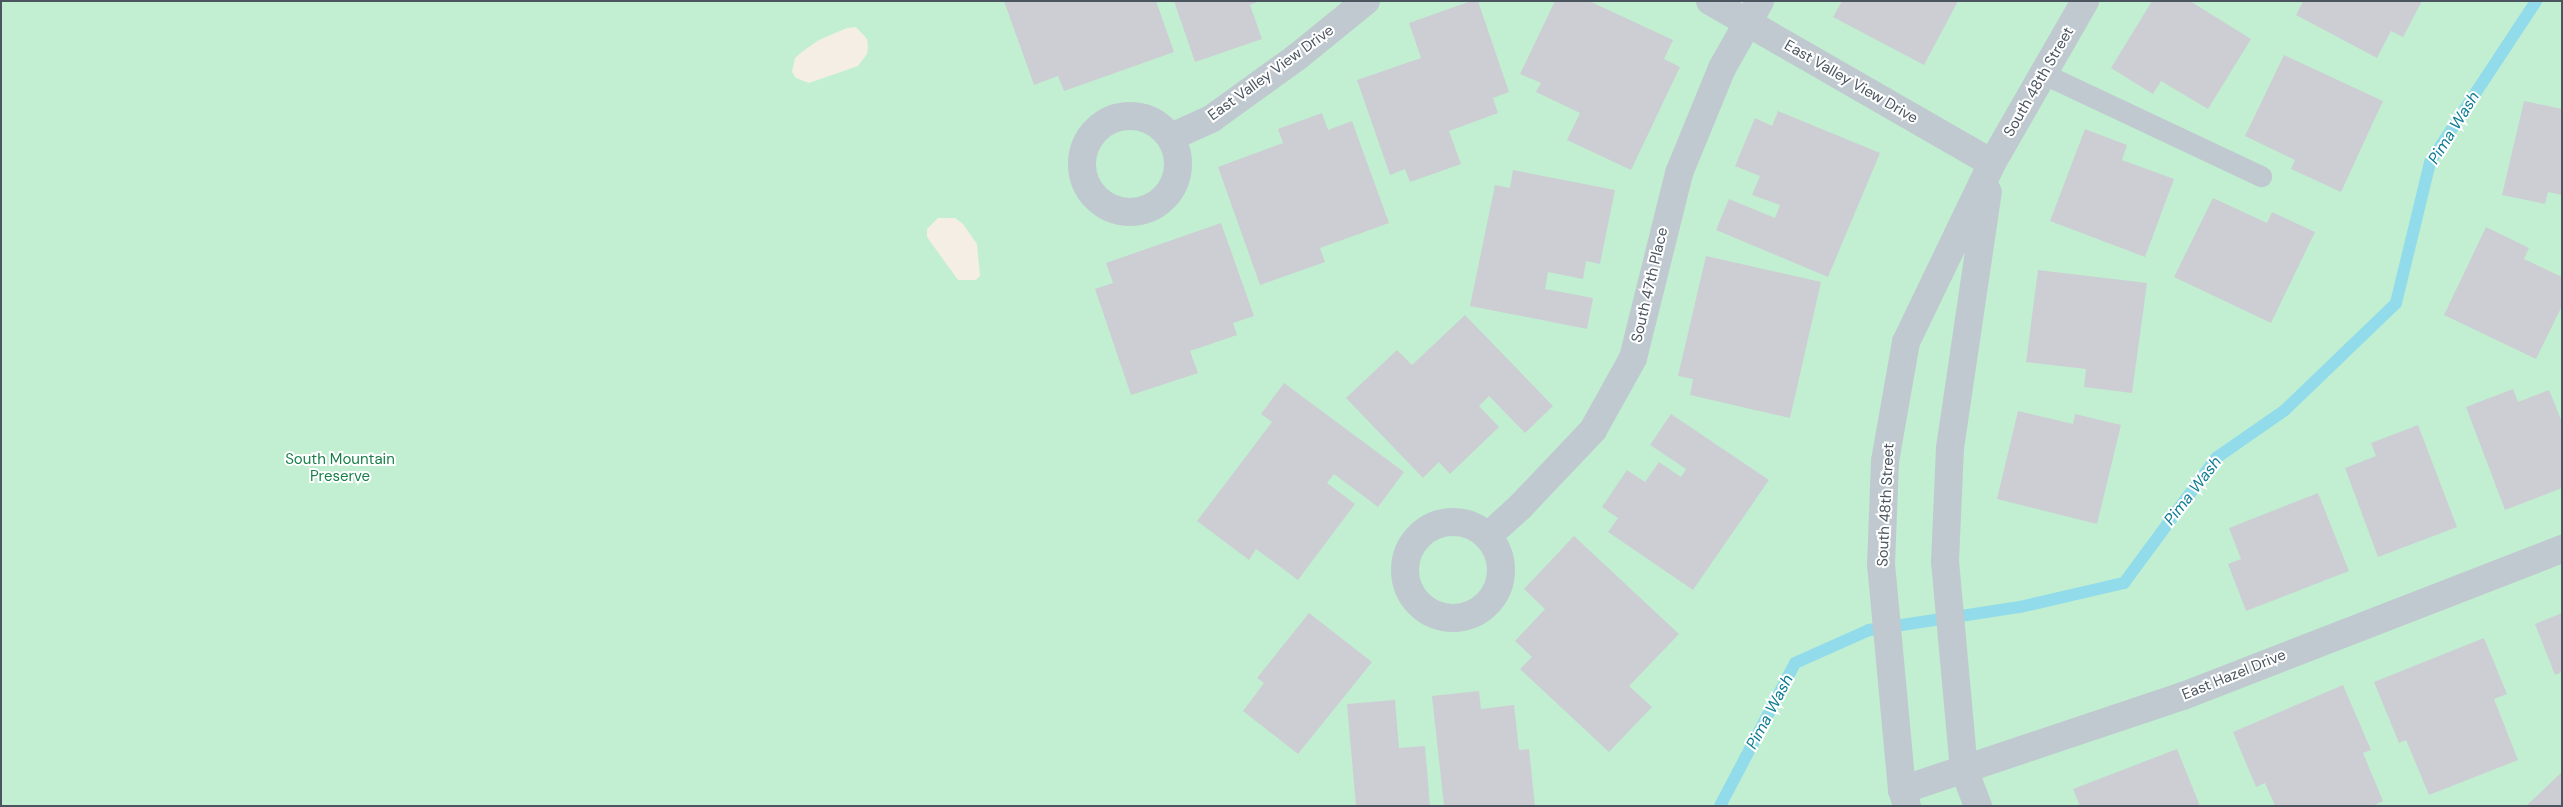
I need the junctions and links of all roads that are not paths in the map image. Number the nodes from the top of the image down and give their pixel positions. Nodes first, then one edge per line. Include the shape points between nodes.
1 (1366, 1) edge
2 (1710, 1) edge
3 (2085, 1) edge
4 (1754, 12) edge
5 (2044, 74) junction
6 (1171, 137) dead end
7 (1992, 163) junction
8 (2261, 176) dead end
9 (1488, 536) dead end
10 (2562, 549) edge
11 (1964, 770) junction
12 (1905, 798) edge
13 (1978, 806) edge

1 - 6 street, East Valley View Drive via 1211,119
2 - 4 street, East Valley View Drive
3 - 5 street, South 48th Street
4 - 7 street, East Valley View Drive
4 - 9 street, South 47th Place via 1722,68 1679,173 1633,358 1593,430
5 - 7 street, South 48th Street
5 - 8 lane
7 - 11 street, South 48th Street via 1950,448 1945,562
7 - 12 street, South 48th Street via 1906,342 1885,461 1881,565
10 - 11 street, East Hazel Drive via 2183,696
11 - 12 street, East Hazel Drive
11 - 13 street, South 48th Street

